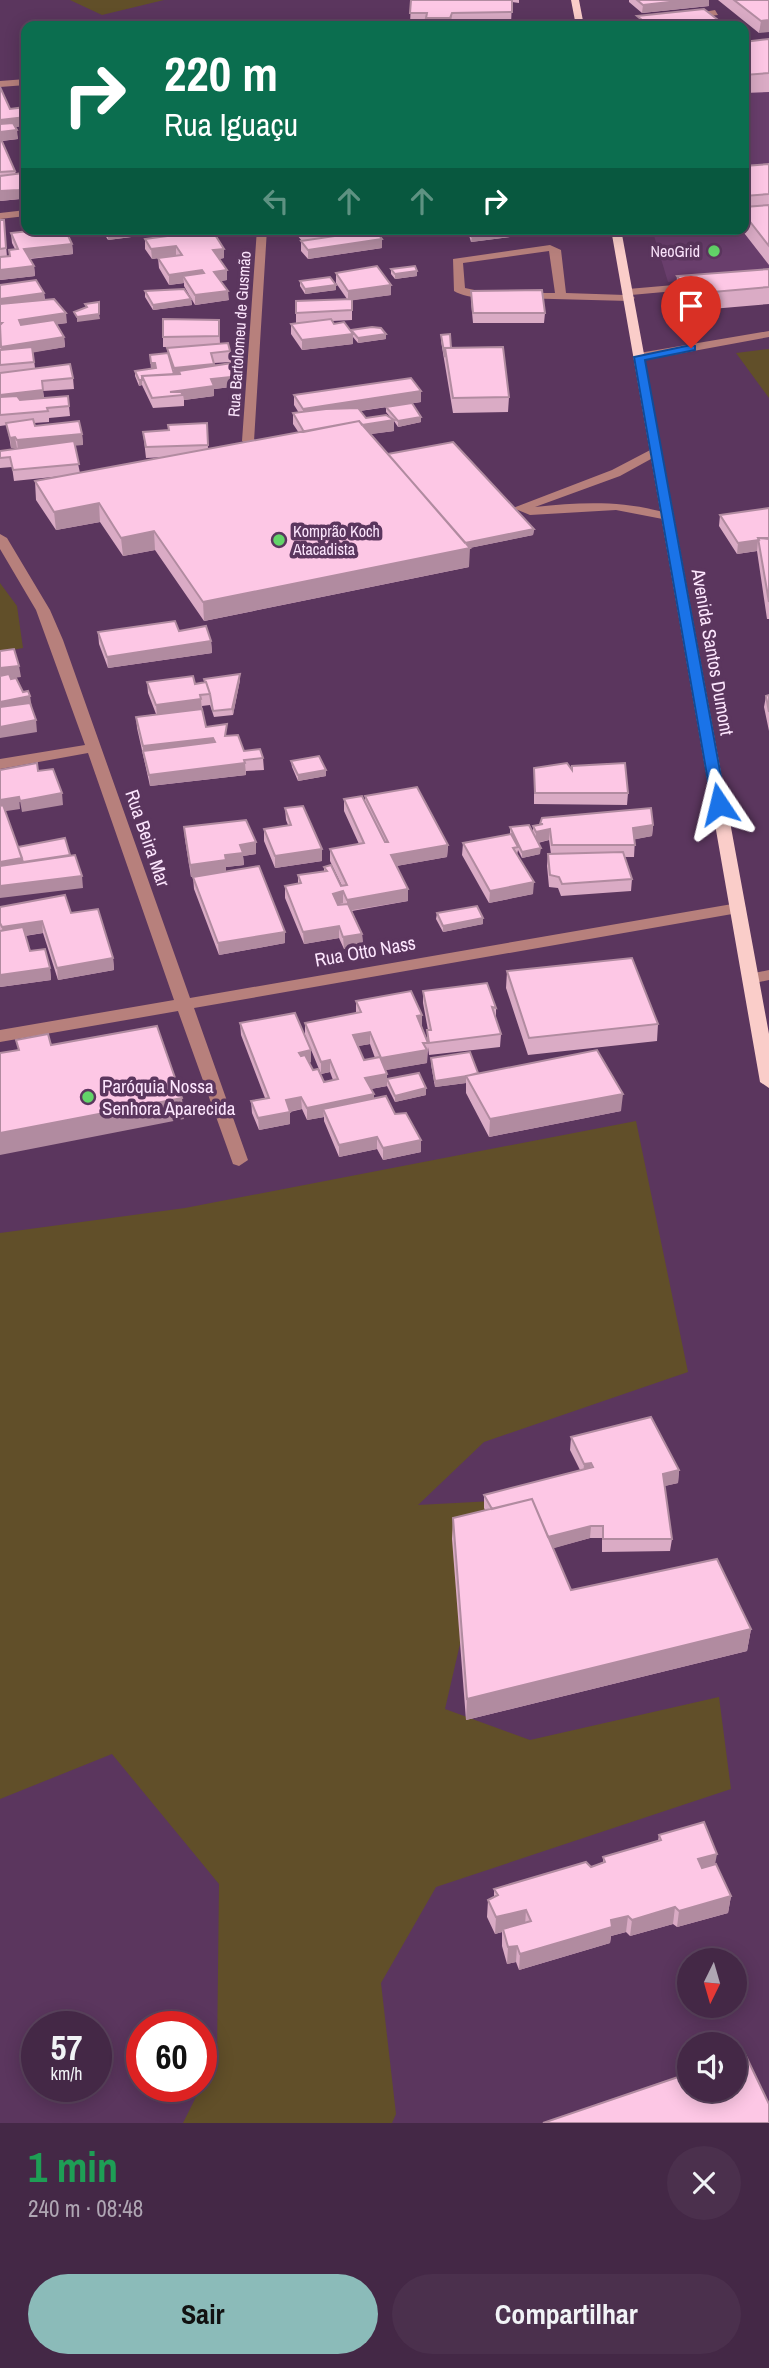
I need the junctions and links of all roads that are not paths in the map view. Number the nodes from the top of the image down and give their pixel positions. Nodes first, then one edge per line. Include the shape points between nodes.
1 (575, 0) edge
2 (715, 13) dead end
3 (677, 17) edge
4 (652, 20) edge
5 (578, 21) edge
6 (640, 21) edge
7 (21, 83) edge
8 (0, 85) edge
9 (21, 214) edge
10 (0, 216) edge
11 (262, 235) edge
12 (617, 235) edge
13 (705, 285) edge
14 (628, 295) junction
15 (561, 297) junction
16 (769, 334) edge
17 (639, 357) junction
18 (248, 442) edge
19 (656, 451) junction
20 (668, 518) junction
21 (0, 538) edge
22 (94, 748) junction
23 (0, 764) edge
24 (738, 908) junction
25 (769, 975) edge
26 (751, 979) junction
27 (184, 1004) junction
28 (0, 1036) edge
29 (769, 1082) edge
30 (239, 1160) dead end

1 - 5 main road
2 - 3 street
4 - 6 street
7 - 8 street
9 - 10 street
11 - 18 street, Rua Bartolomeu de Gusmão
12 - 14 main road, Avenida Santos Dumont
13 - 14 street
14 - 15 street
14 - 17 main road, Avenida Santos Dumont
15 - 15 street via 469,295 460,291 455,265 463,259 550,248 556,250
16 - 17 street
17 - 19 main road, Avenida Santos Dumont
19 - 20 main road, Avenida Santos Dumont
19 - 20 street via 616,473 521,510 610,504 639,507
20 - 24 main road, Avenida Santos Dumont
21 - 22 street, Rua Beira Mar via 43,610
22 - 23 street
22 - 27 street, Rua Beira Mar
24 - 26 main road, Avenida Santos Dumont
24 - 27 street, Rua Otto Nass
25 - 26 street
26 - 29 main road, Avenida Santos Dumont
27 - 28 street, Rua Otto Nass
27 - 30 street, Rua Beira Mar

